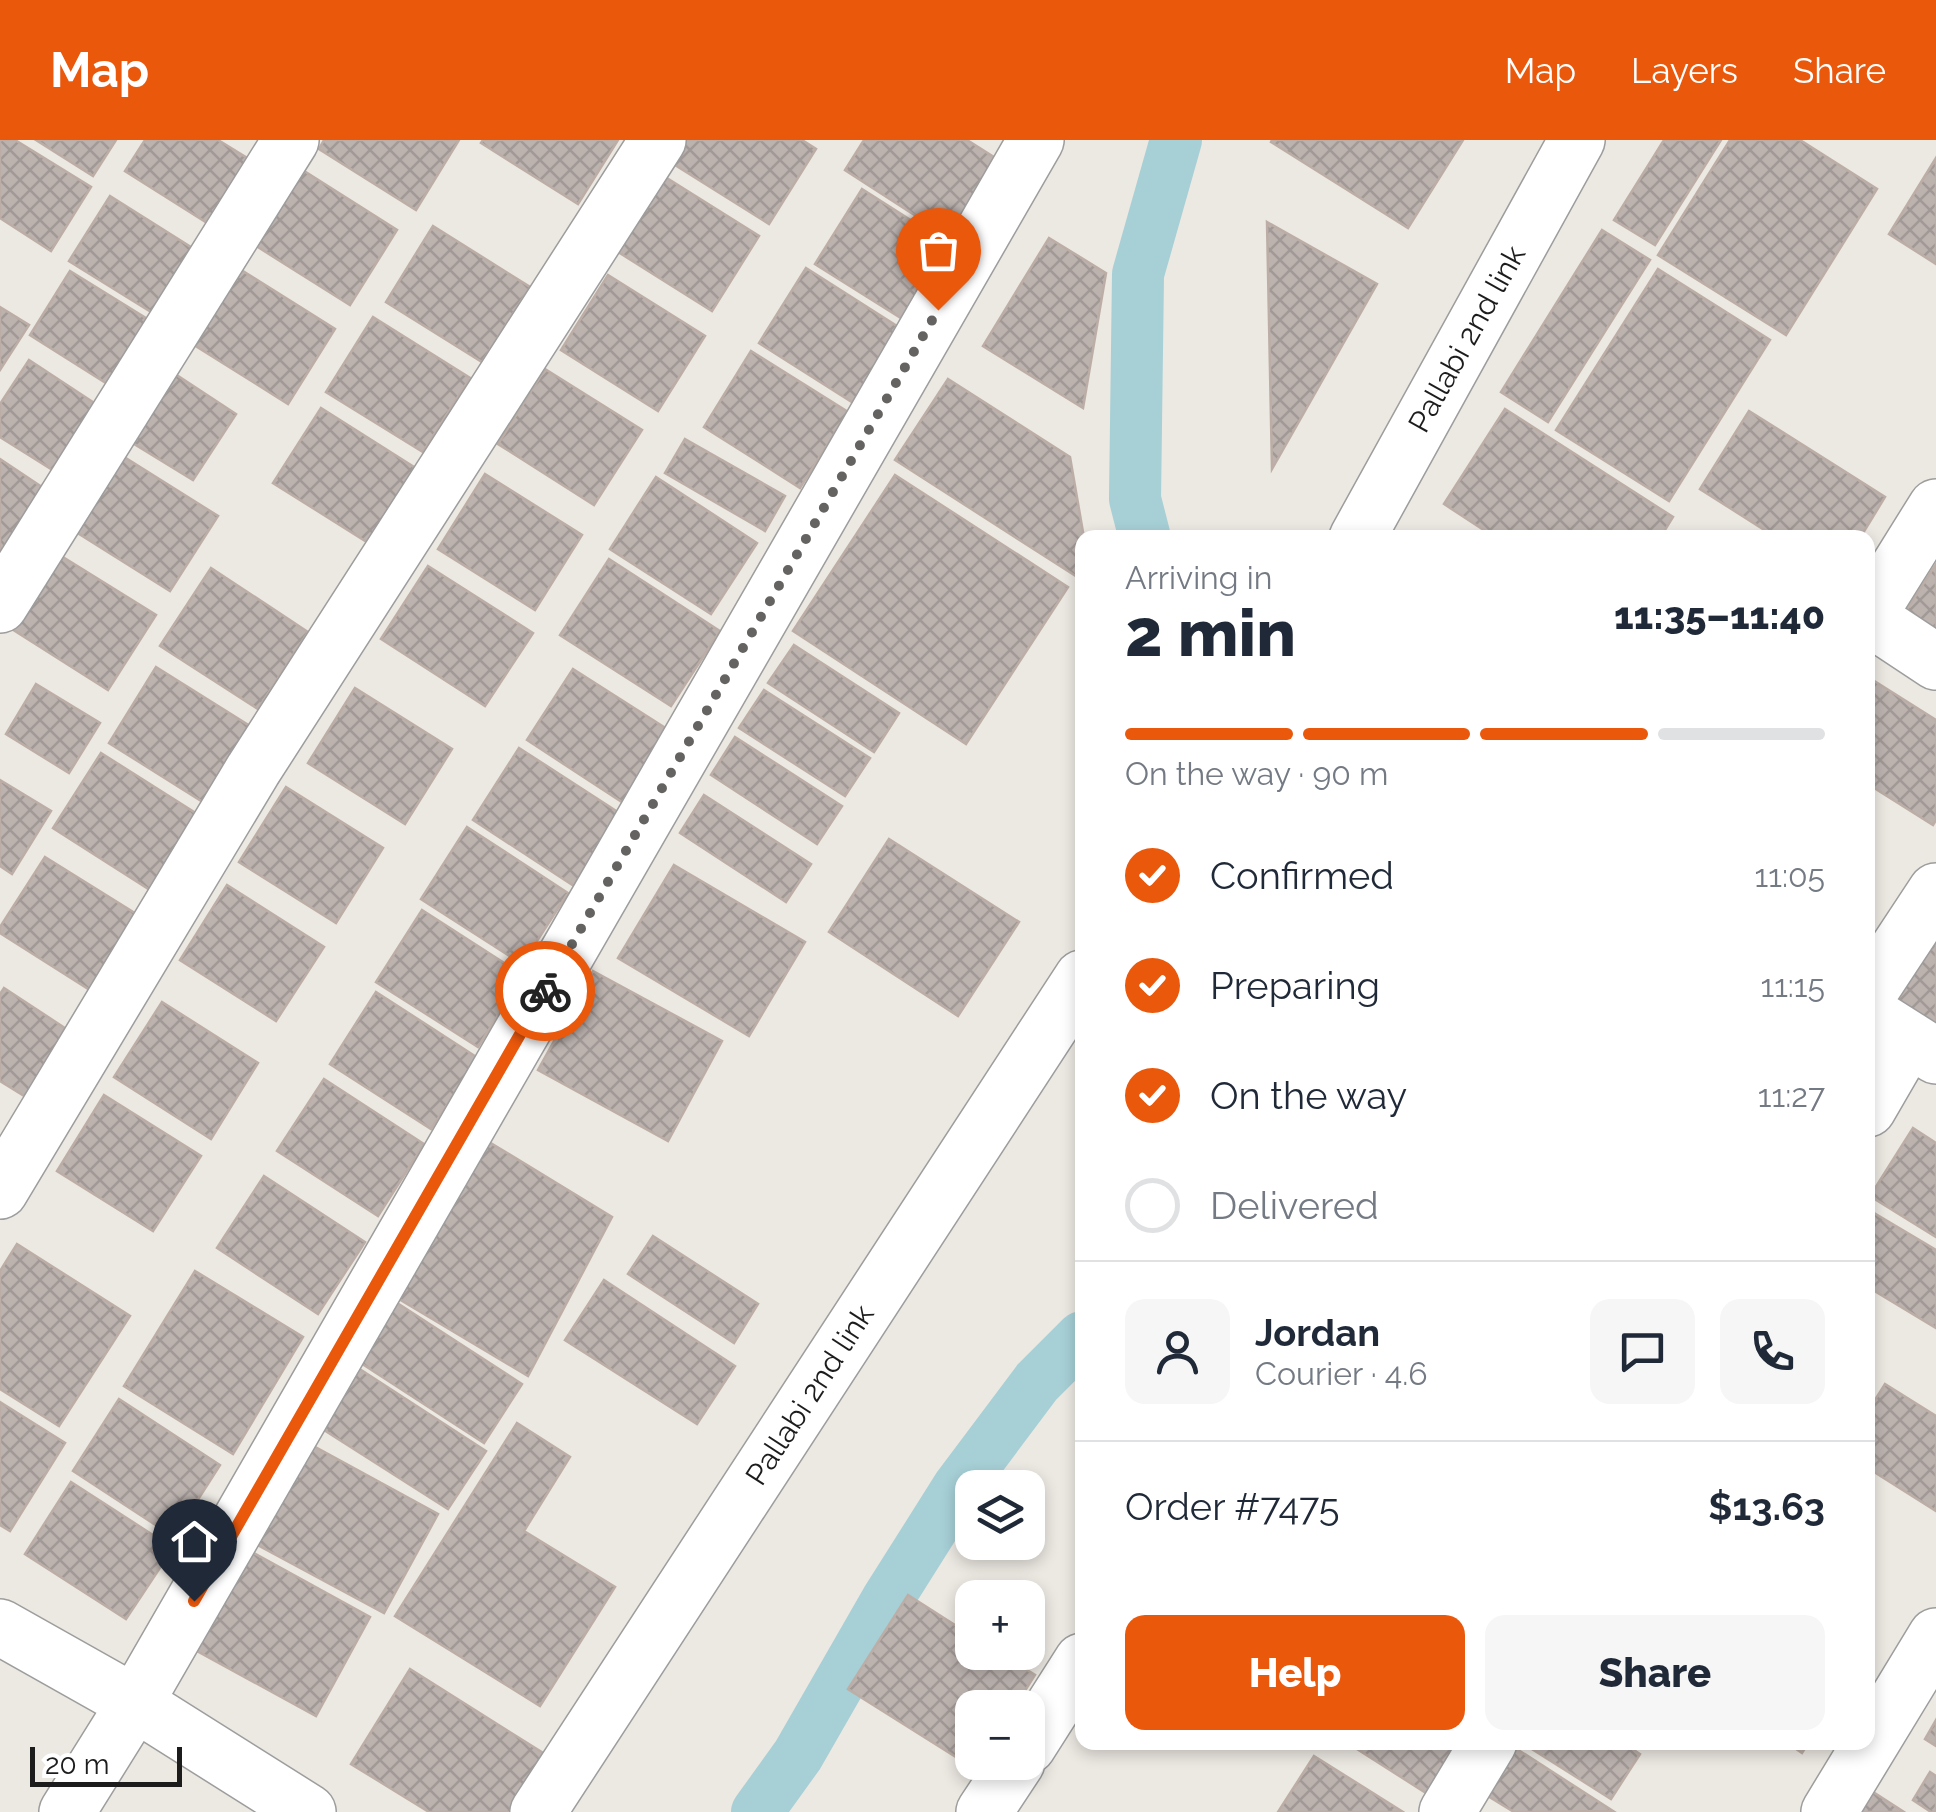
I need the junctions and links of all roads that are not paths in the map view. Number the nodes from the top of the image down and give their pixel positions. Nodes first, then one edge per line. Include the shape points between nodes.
1 (291, 140) edge
2 (658, 140) edge
3 (1036, 140) edge
4 (1578, 140) edge
5 (1936, 508) edge
6 (1360, 530) edge
7 (0, 605) edge
8 (1875, 605) edge
9 (1875, 621) edge
10 (1936, 662) edge
11 (1936, 891) edge
12 (1875, 983) edge
13 (1075, 989) edge
14 (1904, 1036) edge
15 (1875, 1094) edge
16 (0, 1191) edge
17 (0, 1627) edge
18 (1936, 1636) edge
19 (1075, 1672) edge
20 (135, 1702) junction
21 (1045, 1719) edge
22 (1875, 1736) edge
23 (1483, 1750) edge
24 (1867, 1750) edge
25 (1004, 1780) edge
26 (67, 1812) edge
27 (308, 1812) edge
28 (538, 1812) edge
29 (984, 1812) edge
30 (1447, 1812) edge
31 (1829, 1812) edge

1 - 7 street
2 - 16 street via 253,770
3 - 20 street
4 - 6 street, Pallabi 2nd link
5 - 8 street
9 - 10 street
11 - 12 street
13 - 28 street, Pallabi 2nd link
14 - 15 street
17 - 20 street
18 - 22 street
19 - 21 street
20 - 26 street
20 - 27 street
23 - 30 street
24 - 31 street
25 - 29 street

